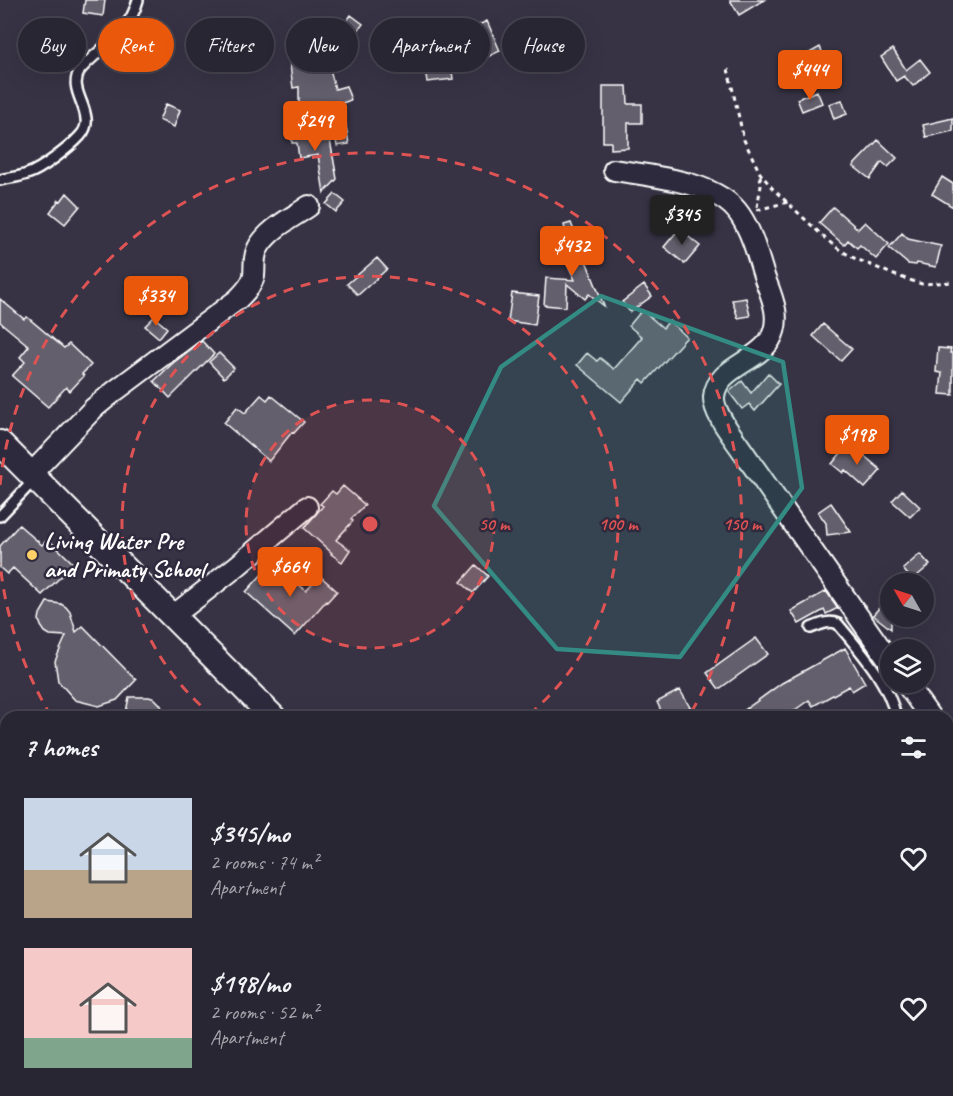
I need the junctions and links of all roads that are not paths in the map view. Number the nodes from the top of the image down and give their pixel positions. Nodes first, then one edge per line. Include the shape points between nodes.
1 (138, 0) edge
2 (614, 170) dead end
3 (0, 180) edge
4 (309, 206) dead end
5 (0, 443) edge
6 (33, 477) junction
7 (307, 507) dead end
8 (0, 516) edge
9 (172, 616) junction
10 (811, 628) dead end
11 (880, 647) edge
12 (913, 693) edge
13 (267, 711) edge
14 (895, 711) edge
15 (926, 711) edge

1 - 3 lane via 127,25 77,76 77,90 86,113 86,127 80,136 37,170
2 - 11 street via 695,186 729,202 741,216 774,304 777,323 770,341 756,355 733,368 719,384 715,407
4 - 6 street via 269,234 258,248 254,277 247,291 94,408
5 - 6 street
6 - 8 lane
6 - 9 street
7 - 9 street
9 - 13 street
10 - 14 lane via 828,622 838,624 868,661
12 - 15 street

